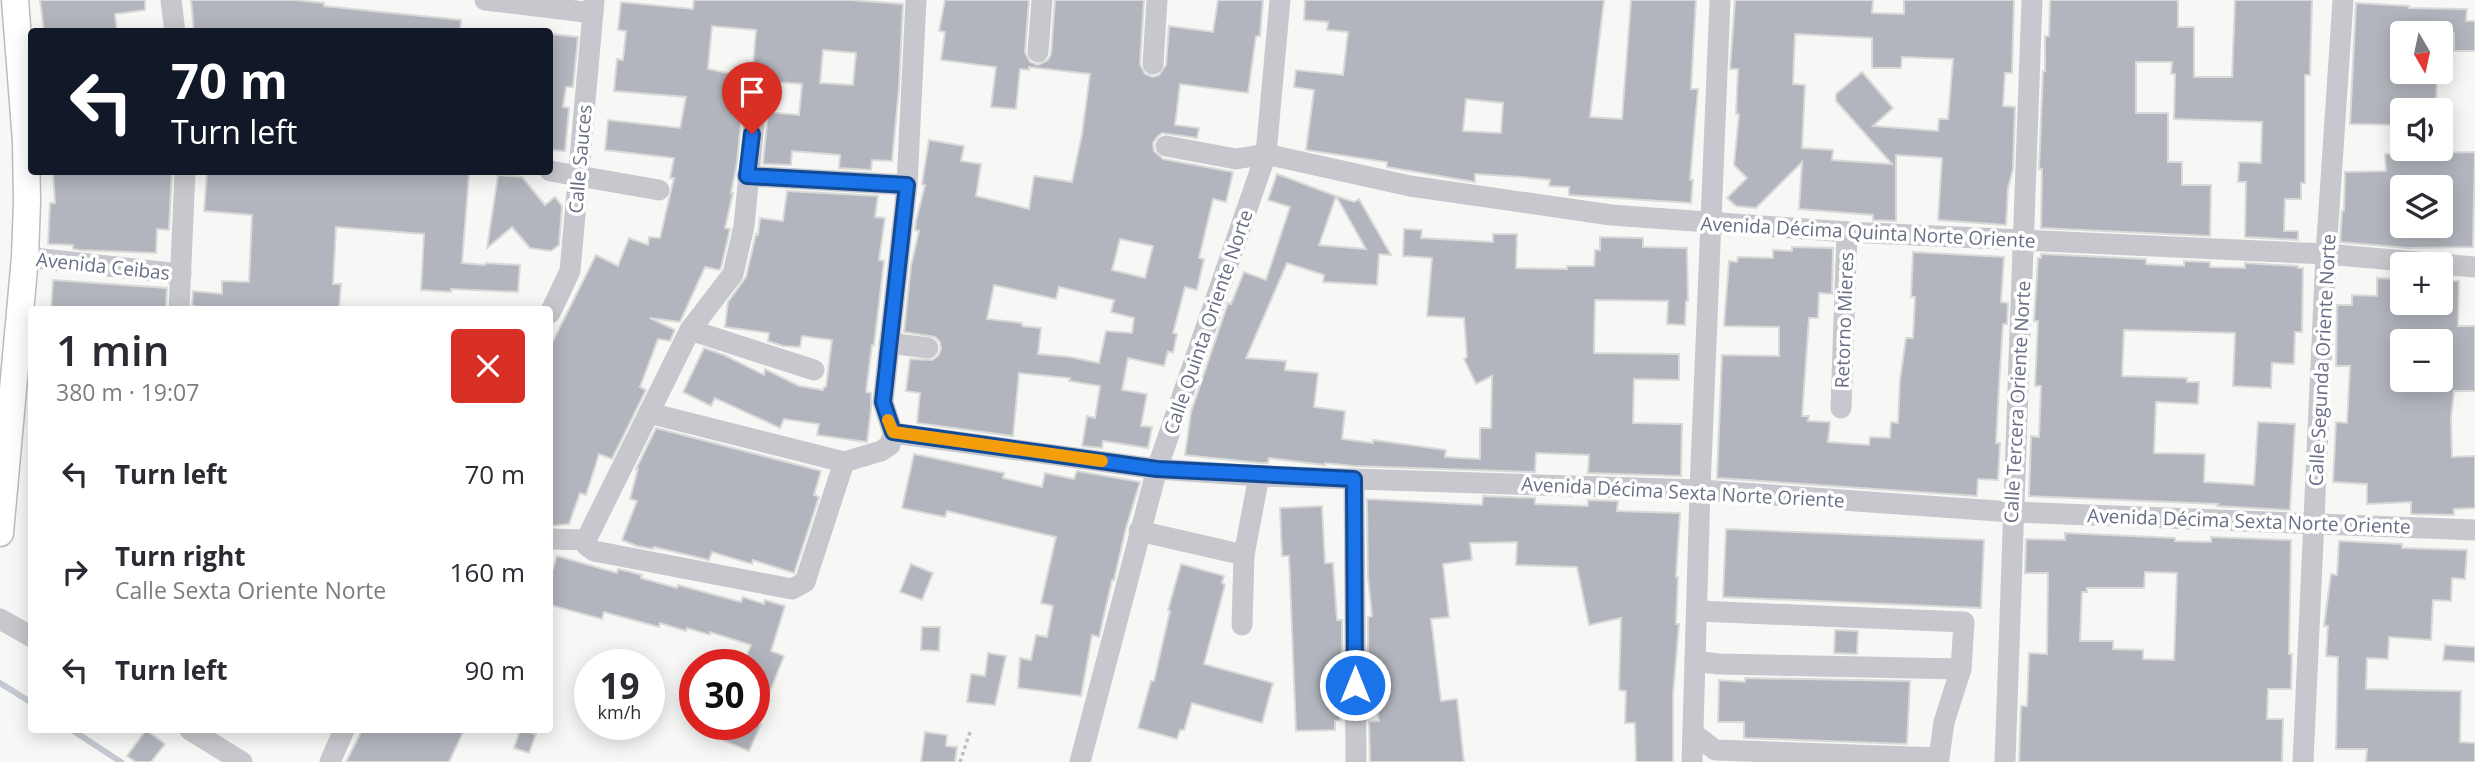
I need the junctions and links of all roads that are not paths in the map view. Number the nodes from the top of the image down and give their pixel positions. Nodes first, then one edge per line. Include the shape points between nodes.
1 (15, 0) edge
2 (171, 0) edge
3 (485, 0) edge
4 (916, 0) edge
5 (1042, 0) edge
6 (1157, 0) edge
7 (1280, 0) edge
8 (1720, 0) edge
9 (2032, 0) edge
10 (2343, 0) edge
11 (593, 7) edge
12 (174, 28) edge
13 (9, 32) edge
14 (1038, 52) dead end
15 (1153, 64) dead end
16 (757, 92) dead end
17 (1166, 146) dead end
18 (1266, 154) junction
19 (553, 171) edge
20 (579, 174) junction
21 (185, 175) edge
22 (747, 176) junction
23 (907, 185) junction
24 (659, 190) dead end
25 (1713, 223) junction
26 (1847, 232) junction
27 (2024, 241) junction
28 (2326, 254) junction
29 (25, 257) junction
30 (2475, 267) edge
31 (181, 274) junction
32 (179, 306) edge
33 (10, 307) edge
34 (553, 307) edge
35 (690, 330) junction
36 (889, 343) junction
37 (928, 348) dead end
38 (814, 370) dead end
39 (1841, 408) dead end
40 (649, 413) junction
41 (893, 432) junction
42 (844, 462) junction
43 (1157, 469) junction
44 (1259, 475) junction
45 (1354, 479) junction
46 (1700, 490) junction
47 (2012, 512) junction
48 (2315, 523) junction
49 (2475, 530) edge
50 (1139, 531) junction
51 (0, 533) edge
52 (553, 539) edge
53 (590, 545) junction
54 (1244, 555) junction
55 (1697, 611) junction
56 (0, 619) edge
57 (1242, 625) dead end
58 (28, 635) edge
59 (1696, 662) junction
60 (1961, 670) junction
61 (195, 733) edge
62 (343, 733) edge
63 (1693, 733) junction
64 (242, 762) edge
65 (330, 762) edge
66 (1080, 762) edge
67 (1086, 762) edge
68 (1356, 762) edge
69 (1692, 762) edge
70 (2005, 762) edge
71 (2303, 762) edge

1 - 13 main road
2 - 12 street
3 - 11 street
4 - 23 street
5 - 14 street
6 - 15 street
7 - 18 street, Calle Quinta Oriente Norte
8 - 25 street
9 - 27 street, Calle Tercera Oriente Norte
10 - 28 street, Calle Segunda Oriente Norte
11 - 20 street, Calle Sauces
13 - 29 main road via 26,141
16 - 22 street
17 - 18 street, Avenida Décima Quinta Norte Oriente via 1236,159
18 - 25 street, Avenida Décima Quinta Norte Oriente via 1410,186 1611,215
18 - 43 street, Calle Quinta Oriente Norte
19 - 20 street
20 - 24 street
20 - 34 street, Calle Sauces via 570,271
21 - 31 street
22 - 23 street
22 - 35 street via 744,226 733,274
23 - 36 street
25 - 26 street, Avenida Décima Quinta Norte Oriente
25 - 46 street
26 - 27 street, Avenida Décima Quinta Norte Oriente
26 - 39 street, Retorno Mieres
27 - 28 street, Avenida Décima Quinta Norte Oriente
27 - 47 street, Calle Tercera Oriente Norte
28 - 30 street, Avenida Décima Quinta Norte Oriente
28 - 48 street, Calle Segunda Oriente Norte
29 - 31 street, Avenida Ceibas
29 - 33 main road
31 - 32 street
33 - 51 main road
35 - 38 street
35 - 40 street
36 - 37 street
36 - 41 street via 883,402
40 - 42 street
40 - 53 street
41 - 42 street via 890,445 881,452
41 - 43 street, Avenida Décima Sexta Norte Oriente
42 - 53 street via 805,582 799,587
43 - 44 street, Avenida Décima Sexta Norte Oriente
43 - 50 street, Calle Quinta Oriente Norte
44 - 45 street, Avenida Décima Sexta Norte Oriente
44 - 54 street
45 - 46 street, Avenida Décima Sexta Norte Oriente
45 - 68 street
46 - 47 street, Avenida Décima Sexta Norte Oriente
46 - 55 street
47 - 48 street, Avenida Décima Sexta Norte Oriente
47 - 70 street, Calle Tercera Oriente Norte
48 - 49 street, Avenida Décima Sexta Norte Oriente
48 - 71 street, Calle Segunda Oriente Norte
50 - 54 street
50 - 66 street, Calle Quinta Oriente Norte
52 - 53 street
54 - 57 street
55 - 59 street
55 - 60 street via 1964,622
56 - 58 street
59 - 60 street
59 - 63 street
60 - 63 street via 1944,722 1939,758 1715,750
61 - 64 street
62 - 65 street
63 - 69 street
66 - 67 street

